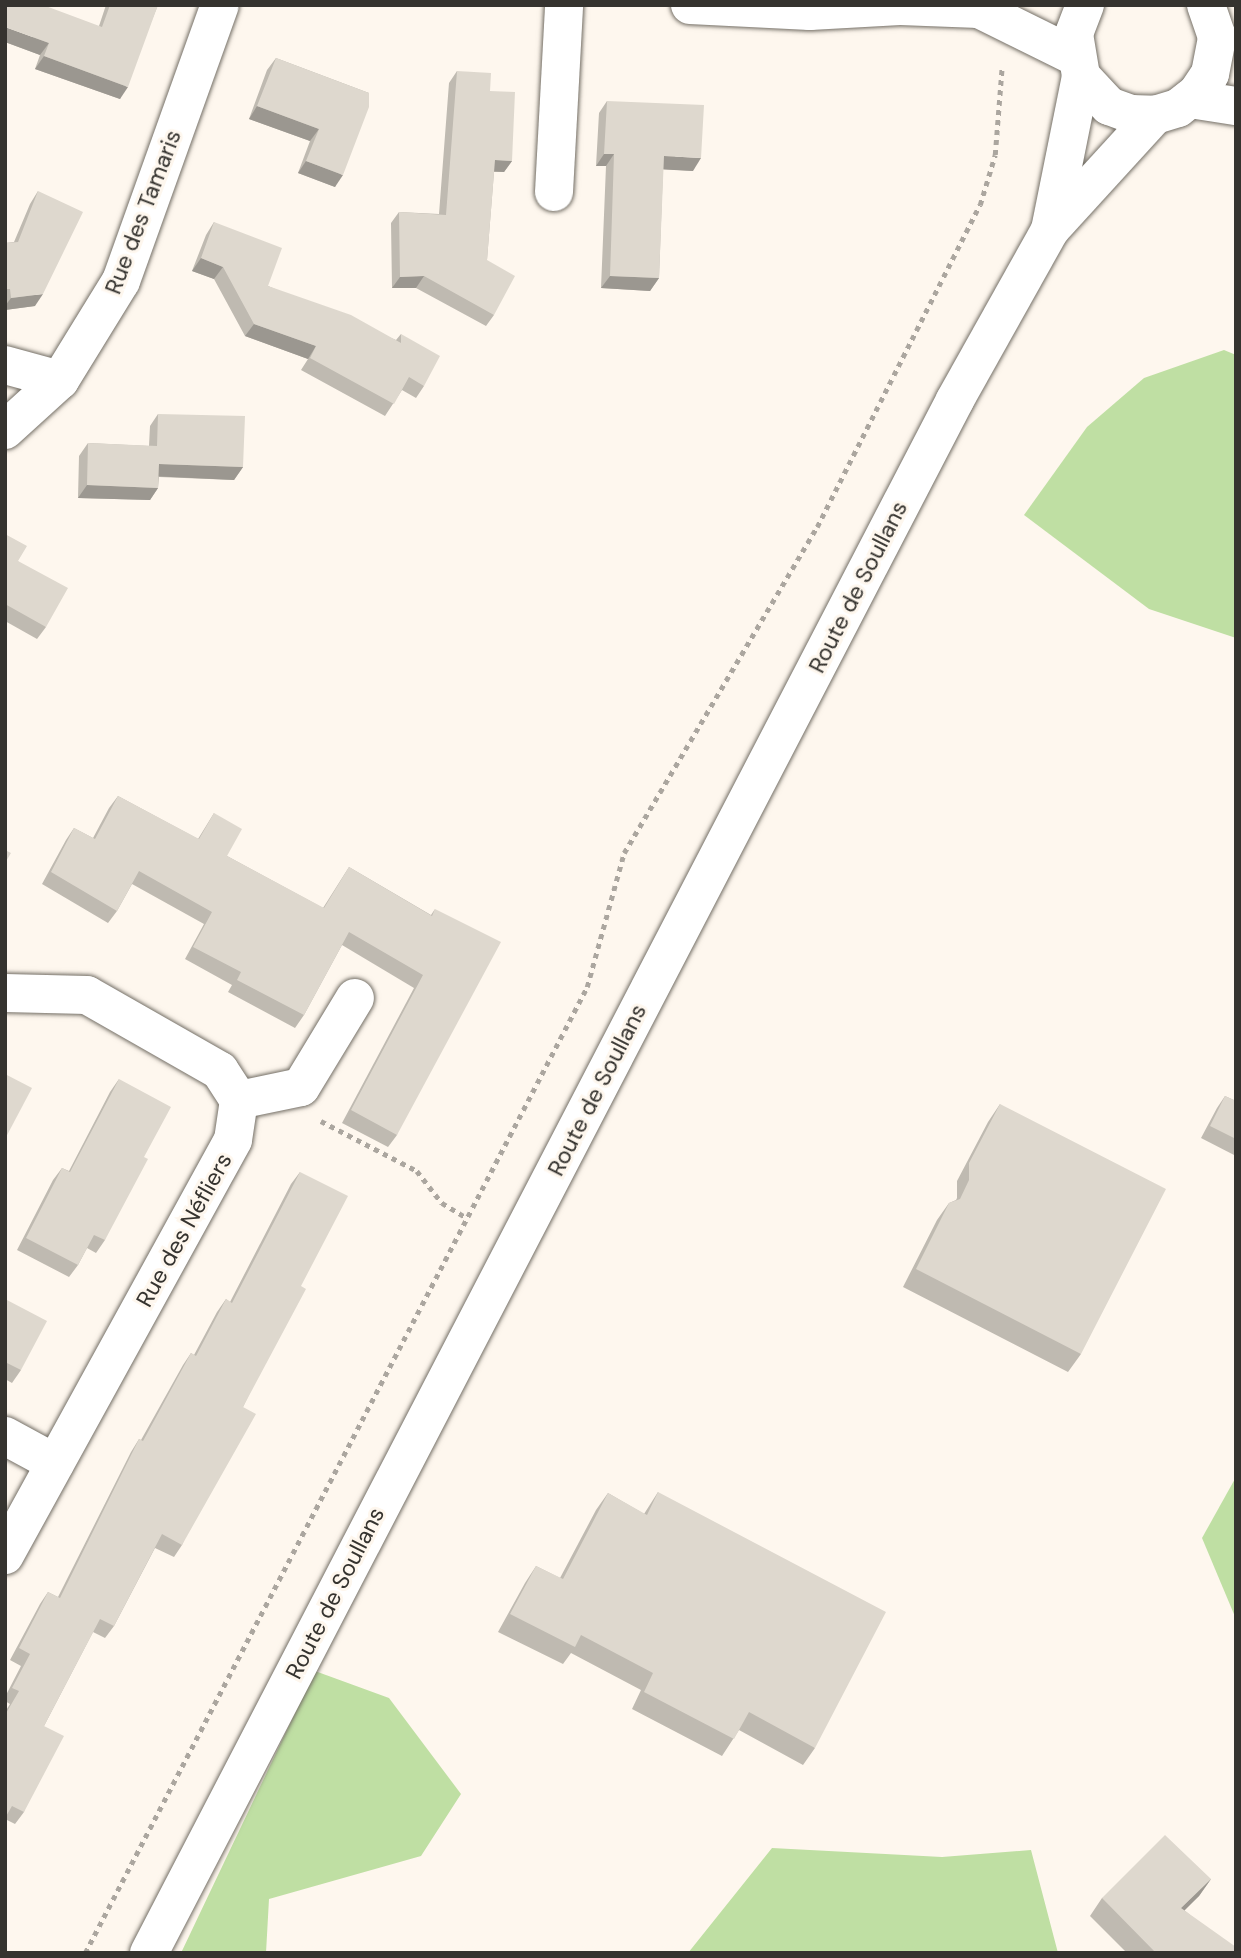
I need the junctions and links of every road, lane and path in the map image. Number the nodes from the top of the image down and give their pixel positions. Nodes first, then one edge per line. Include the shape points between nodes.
1 (220, 5) edge
2 (564, 5) edge
3 (690, 5) edge
4 (1086, 5) edge
5 (903, 6) edge
6 (1215, 21) edge
7 (1017, 25) junction
8 (1077, 66) junction
9 (1190, 99) junction
10 (1236, 106) edge
11 (1155, 115) junction
12 (554, 192) dead end
13 (1049, 230) junction
14 (5, 365) edge
15 (60, 380) junction
16 (5, 430) edge
17 (5, 993) edge
18 (355, 998) dead end
19 (239, 1100) junction
20 (313, 1117) dead end
21 (467, 1218) junction
22 (5, 1436) edge
23 (55, 1463) junction
24 (5, 1555) edge
25 (85, 1953) edge
26 (149, 1953) edge

1 - 15 main road, Rue des Tamaris via 121,281
2 - 12 main road
3 - 5 main road via 810,11
4 - 8 main road, Route de Soullans via 1074,34
5 - 7 main road via 979,9
6 - 9 main road via 1210,74
7 - 8 main road
7 - 21 path via 1002,62 995,156 980,205 817,527 624,853 587,987
8 - 11 main road via 1109,106 1131,114
8 - 13 main road, Route de Soullans
9 - 10 main road
9 - 11 main road
11 - 13 main road, Route de Soullans
13 - 26 main road, Route de Soullans via 955,400
14 - 15 main road
15 - 16 main road, Rue des Tamaris
17 - 19 main road via 87,995 220,1071
18 - 19 main road via 301,1087
19 - 23 main road, Rue des Néfliers via 233,1140
20 - 21 path via 417,1171 442,1203
21 - 25 path
22 - 23 main road
23 - 24 main road, Rue des Néfliers

